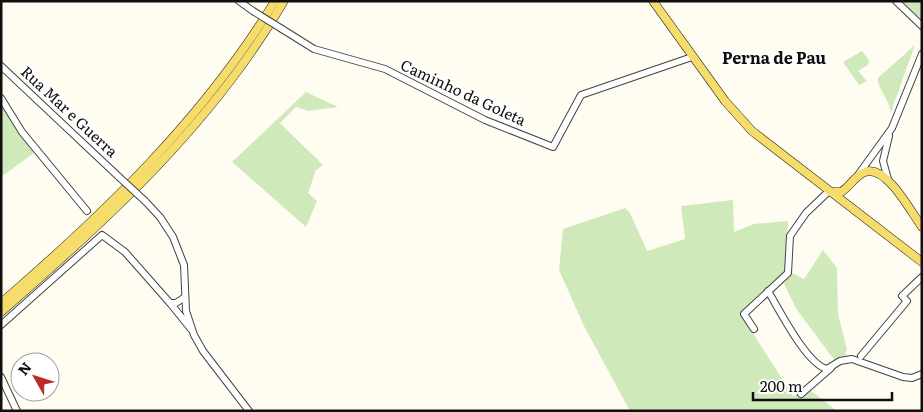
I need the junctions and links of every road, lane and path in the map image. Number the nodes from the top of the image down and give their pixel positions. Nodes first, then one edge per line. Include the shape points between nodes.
1 (239, 1) edge
2 (275, 1) edge
3 (284, 1) edge
4 (653, 1) edge
5 (896, 1) edge
6 (922, 26) edge
7 (922, 54) edge
8 (692, 57) junction
9 (1, 66) edge
10 (1, 98) edge
11 (892, 128) junction
12 (857, 176) junction
13 (888, 179) junction
14 (844, 190) junction
15 (830, 192) junction
16 (844, 202) junction
17 (87, 211) dead end
18 (922, 227) edge
19 (922, 262) edge
20 (922, 277) edge
21 (768, 291) junction
22 (185, 297) junction
23 (1, 303) edge
24 (170, 303) junction
25 (1, 312) edge
26 (1, 325) edge
27 (754, 329) dead end
28 (193, 331) junction
29 (861, 356) dead end
30 (832, 367) junction
31 (922, 374) edge
32 (1, 377) edge
33 (801, 394) dead end
34 (17, 411) edge
35 (249, 411) edge

1 - 8 street, Caminho da Goleta, bridge via 314,49 385,69 485,120 553,148 581,95
2 - 23 main road via 211,94 165,148 109,207
3 - 25 main road via 232,79 168,156 98,227
4 - 8 main road
5 - 6 street
7 - 11 street
8 - 15 main road via 725,102 752,130
9 - 22 street, Rua Mar e Guerra, bridge via 160,217 184,265
10 - 17 street via 22,132
11 - 12 street
11 - 13 street via 883,161
12 - 13 main road via 875,171
12 - 14 main road
13 - 18 main road
14 - 15 main road
14 - 16 main road
15 - 16 main road
15 - 21 street via 820,198 796,226 790,236 788,273
16 - 19 main road
20 - 29 street via 902,296 907,301
21 - 27 street via 744,314
21 - 30 street via 816,364 827,370
22 - 24 street
22 - 28 street, Rua Mar e Guerra
24 - 26 street via 125,252 102,235
24 - 28 street
28 - 35 street via 203,351
30 - 31 street via 840,361 852,359 903,377
30 - 33 street
32 - 34 street

